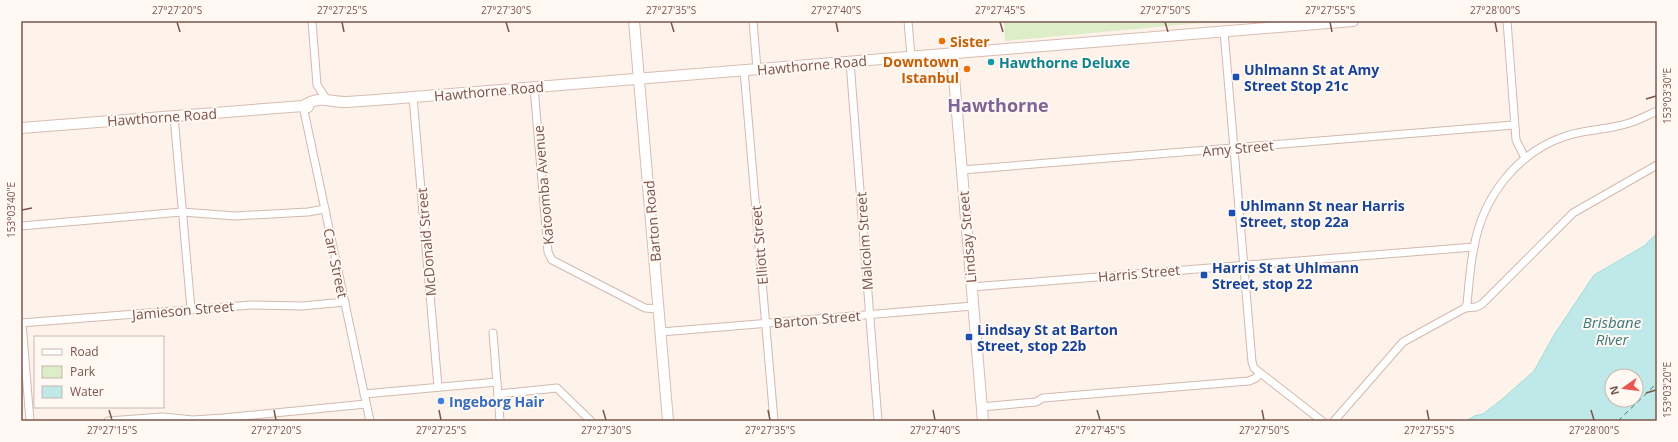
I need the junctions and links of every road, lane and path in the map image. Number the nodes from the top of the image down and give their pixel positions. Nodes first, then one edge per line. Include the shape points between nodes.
1 (312, 21) edge
2 (634, 21) edge
3 (753, 21) edge
4 (908, 21) edge
5 (1353, 21) edge
6 (1507, 21) edge
7 (1265, 24) edge
8 (1224, 31) junction
9 (952, 53) junction
10 (911, 56) junction
11 (850, 62) junction
12 (757, 69) junction
13 (744, 70) junction
14 (639, 79) junction
15 (534, 87) junction
16 (413, 97) junction
17 (327, 100) junction
18 (342, 102) junction
19 (303, 106) junction
20 (1657, 111) edge
21 (174, 116) junction
22 (1514, 125) junction
23 (21, 128) edge
24 (1234, 148) junction
25 (1525, 158) junction
26 (1657, 165) edge
27 (962, 170) junction
28 (325, 209) junction
29 (182, 212) junction
30 (21, 226) edge
31 (1474, 247) junction
32 (1244, 264) junction
33 (972, 287) junction
34 (345, 302) junction
35 (973, 306) junction
36 (1465, 308) junction
37 (191, 309) junction
38 (659, 309) junction
39 (869, 314) junction
40 (21, 323) edge
41 (766, 323) junction
42 (661, 332) junction
43 (493, 333) dead end
44 (1260, 373) junction
45 (497, 382) junction
46 (438, 387) junction
47 (364, 394) junction
48 (498, 394) junction
49 (366, 404) junction
50 (981, 407) junction
51 (30, 421) edge
52 (108, 421) edge
53 (370, 421) edge
54 (500, 421) edge
55 (591, 421) edge
56 (668, 421) edge
57 (774, 421) edge
58 (878, 421) edge
59 (983, 421) edge
60 (1322, 421) edge
61 (1334, 421) edge

1 - 17 street via 318,87
2 - 14 street, Barton Road
3 - 12 street
4 - 10 street
5 - 7 street, Hawthorne Road
6 - 22 street
7 - 8 street, Hawthorne Road
8 - 9 street, Hawthorne Road
8 - 24 street
9 - 10 street, Hawthorne Road
9 - 27 street, Lindsay Street
10 - 11 street, Hawthorne Road
11 - 12 street, Hawthorne Road
11 - 39 street, Malcolm Street
12 - 13 street, Hawthorne Road
13 - 14 street, Hawthorne Road
13 - 41 street, Elliott Street
14 - 15 street, Hawthorne Road
14 - 38 street, Barton Road
15 - 16 street, Hawthorne Road
15 - 38 street, Katoomba Avenue via 548,252 552,260 645,308
16 - 18 street, Hawthorne Road
16 - 46 street, McDonald Street
17 - 18 street, Hawthorne Road
17 - 19 street, Hawthorne Road via 310,101
18 - 19 street, Hawthorne Road via 335,106
19 - 21 street, Hawthorne Road
19 - 28 street, Carr Street
20 - 25 street via 1629,123 1566,136 1540,147
21 - 23 street, Hawthorne Road
21 - 29 street
22 - 24 street, Amy Street
22 - 25 street via 1516,140
24 - 27 street, Amy Street
24 - 32 street
25 - 31 street via 1498,186 1480,221
26 - 36 street via 1573,212 1482,304
27 - 33 street, Lindsay Street
28 - 29 street via 235,216
28 - 34 street, Carr Street
29 - 30 street
29 - 37 street
31 - 32 street, Harris Street
31 - 36 street
32 - 33 street, Harris Street
32 - 44 street via 1252,362
33 - 35 street, Lindsay Street
34 - 37 street, Jamieson Street via 302,306 251,304
34 - 47 street, Carr Street
35 - 39 street, Barton Street
35 - 50 street, Lindsay Street
36 - 61 street via 1403,342
37 - 40 street, Jamieson Street
38 - 42 street, Barton Road
39 - 41 street, Barton Street
39 - 58 street, Malcolm Street
40 - 51 street
41 - 42 street, Barton Street
41 - 57 street, Elliott Street
42 - 56 street, Barton Road
43 - 45 street
44 - 50 street via 1249,381 1043,398 1036,402
44 - 60 street
45 - 46 street
45 - 48 street
46 - 47 street
47 - 49 street, Carr Street
48 - 54 street
48 - 55 street via 557,388
49 - 52 street via 193,420 163,417
49 - 53 street, Carr Street
50 - 59 street, Lindsay Street

